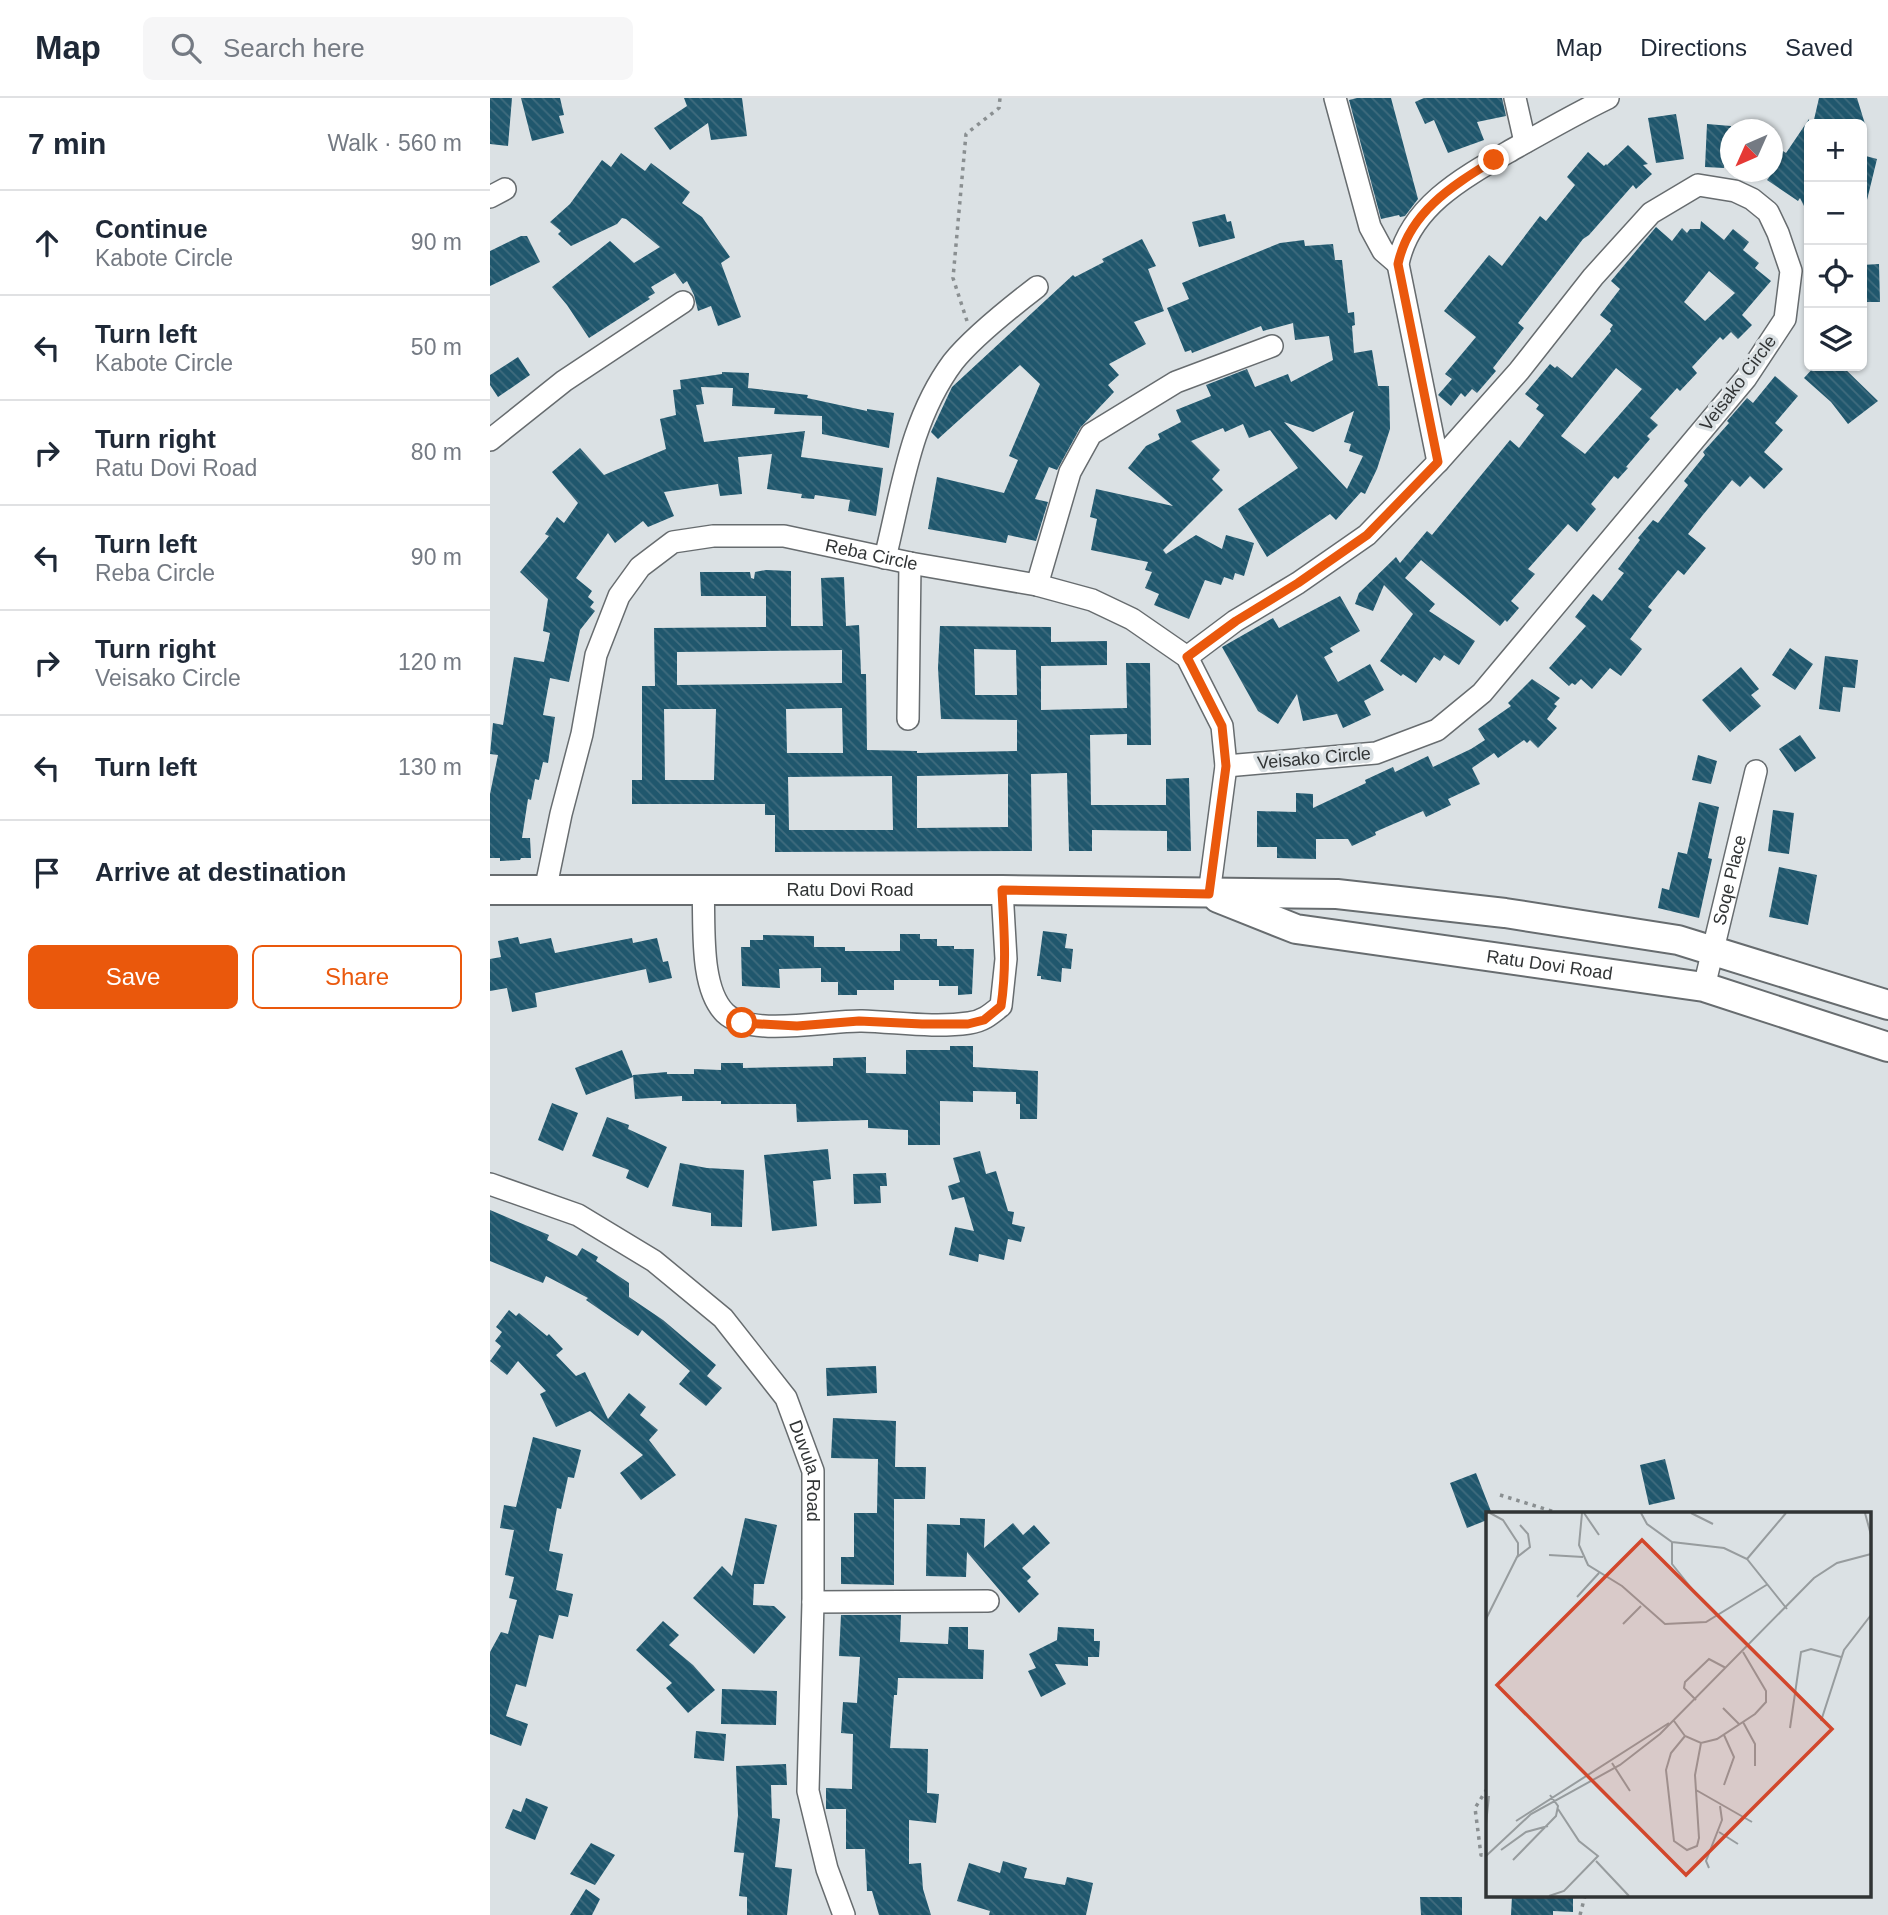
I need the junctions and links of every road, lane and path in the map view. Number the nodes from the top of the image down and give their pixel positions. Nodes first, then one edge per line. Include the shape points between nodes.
1 (1000, 98) edge
2 (1335, 98) edge
3 (1515, 98) edge
4 (1608, 98) edge
5 (1570, 107) edge
6 (1525, 142) junction
7 (1398, 264) junction
8 (1037, 287) dead end
9 (683, 302) dead end
10 (972, 344) junction
11 (1272, 346) dead end
12 (490, 440) edge
13 (1438, 462) junction
14 (885, 558) junction
15 (910, 563) junction
16 (1037, 585) junction
17 (1187, 657) junction
18 (908, 719) dead end
19 (1226, 766) junction
20 (1756, 771) dead end
21 (703, 889) junction
22 (490, 890) edge
23 (1002, 890) junction
24 (545, 891) junction
25 (1209, 894) junction
26 (1713, 951) junction
27 (1704, 987) junction
28 (1888, 1005) edge
29 (1888, 1047) edge
30 (490, 1184) edge
31 (1500, 1495) dead end
32 (1555, 1512) edge
33 (988, 1601) dead end
34 (813, 1602) junction
35 (1486, 1791) edge
36 (1486, 1856) edge
37 (1584, 1898) edge
38 (844, 1915) edge
39 (1580, 1915) edge

1 - 10 path via 999,108 966,134 953,278
2 - 7 street via 1370,227
3 - 6 street
4 - 5 street
5 - 6 street
6 - 7 street via 1439,196 1401,246
7 - 13 street
8 - 10 street
9 - 12 street via 564,381
10 - 14 street via 955,360 931,397 908,455
11 - 16 street via 1176,382 1091,434 1070,472
13 - 17 street, Veisako Circle via 1367,535
13 - 19 street, Veisako Circle via 1651,213 1698,185 1735,191 1768,212 1791,271 1785,319 1746,378 1482,692 1437,730 1376,753
14 - 15 street, Reba Circle
14 - 24 street, Reba Circle via 784,536 713,536 673,542 640,567 619,596 596,655
15 - 16 street, Reba Circle
15 - 18 street
16 - 17 street, Reba Circle via 1092,600 1132,619
17 - 19 street, Reba Circle via 1222,726
19 - 25 street, Reba Circle
20 - 26 street, Soqe Place
21 - 23 main road, Ratu Dovi Road
21 - 23 street via 708,979 714,999 727,1015 742,1023 797,1026 984,1020 1001,1006 1004,985
21 - 24 main road, Ratu Dovi Road
22 - 24 main road, Ratu Dovi Road
23 - 25 main road, Ratu Dovi Road
25 - 26 main road, Ratu Dovi Road via 1337,894 1492,911 1678,940
25 - 27 main road, Ratu Dovi Road via 1296,929
26 - 27 street, Soqe Place
26 - 28 main road, Ratu Dovi Road
27 - 29 main road, Ratu Dovi Road
30 - 34 street, Duvula Road via 578,1215 654,1261 723,1318 786,1398 813,1471
31 - 32 path
33 - 34 street
34 - 38 street, Duvula Road via 808,1791
35 - 36 path via 1475,1808 1481,1854
37 - 39 path

